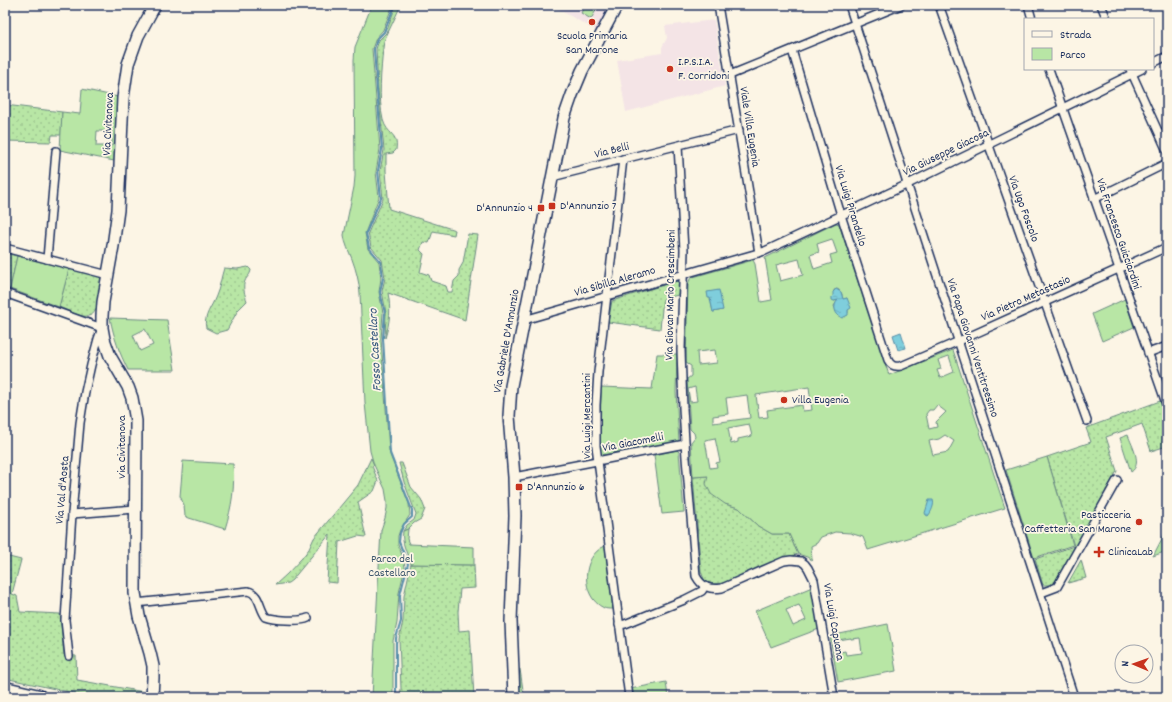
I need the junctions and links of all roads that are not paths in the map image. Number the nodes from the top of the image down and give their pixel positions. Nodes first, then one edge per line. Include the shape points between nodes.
1 (156, 5) edge
2 (617, 5) edge
3 (718, 5) edge
4 (849, 5) edge
5 (902, 5) edge
6 (939, 5) edge
7 (1028, 5) edge
8 (1101, 5) edge
9 (1032, 18) edge
10 (1107, 18) edge
11 (855, 24) junction
12 (792, 50) junction
13 (1167, 56) edge
14 (1154, 62) edge
15 (1049, 70) edge
16 (1131, 72) edge
17 (730, 75) junction
18 (1062, 108) junction
19 (739, 130) junction
20 (989, 144) junction
21 (678, 146) junction
22 (56, 151) dead end
23 (1167, 151) edge
24 (623, 160) junction
25 (1167, 163) edge
26 (552, 177) junction
27 (908, 184) junction
28 (1094, 199) junction
29 (840, 215) junction
30 (1167, 247) edge
31 (5, 248) edge
32 (759, 253) junction
33 (47, 259) junction
34 (1118, 269) junction
35 (684, 274) junction
36 (108, 275) junction
37 (5, 293) edge
38 (607, 296) junction
39 (1045, 302) junction
40 (524, 320) junction
41 (102, 328) junction
42 (959, 341) junction
43 (1167, 346) edge
44 (1148, 353) junction
45 (894, 366) joint
46 (1167, 406) edge
47 (1087, 421) dead end
48 (685, 444) junction
49 (598, 461) junction
50 (514, 477) junction
51 (1117, 480) dead end
52 (135, 509) junction
53 (72, 514) junction
54 (705, 586) junction
55 (1041, 593) junction
56 (136, 603) junction
57 (308, 618) dead end
58 (619, 625) junction
59 (69, 656) dead end
60 (5, 689) edge
61 (38, 697) edge
62 (152, 697) edge
63 (514, 697) edge
64 (629, 697) edge
65 (834, 697) edge
66 (1074, 697) edge

1 - 36 main road, Via Civitanova via 138,36 128,64 123,98 118,210
2 - 26 main road, Via Gabriele D'Annunzio via 572,95 560,132
3 - 17 street, Viale Villa Eugenia
4 - 11 street, Via Papa Giovanni Ventitreesimo
5 - 11 street
6 - 20 street, Via Ugo Foscolo
7 - 9 street
8 - 10 street
11 - 12 street
11 - 27 street, Via Papa Giovanni Ventitreesimo
12 - 17 street
12 - 29 street, Via Luigi Pirandello
13 - 14 street
15 - 18 street, Via Francesco Guicciardini
16 - 18 street, Via Giuseppe Giacosa
16 - 23 street
17 - 19 street, Viale Villa Eugenia
18 - 20 street, Via Giuseppe Giacosa
18 - 28 street, Via Francesco Guicciardini
19 - 21 street, Via Belli
19 - 32 street, Viale Villa Eugenia
20 - 27 street, Via Giuseppe Giacosa
20 - 39 street, Via Ugo Foscolo
21 - 24 street, Via Belli
21 - 35 street, Via Giovan Mario Crescimbeni
22 - 33 street
24 - 26 street, Via Belli
24 - 38 street, Via Luigi Mercantini
25 - 28 street
26 - 40 main road, Via Gabriele D'Annunzio
27 - 29 street, Via Giuseppe Giacosa
27 - 42 street, Via Papa Giovanni Ventitreesimo
28 - 34 street, Via Francesco Guicciardini
29 - 32 street, Via Giuseppe Giacosa
29 - 45 street, Via Luigi Pirandello via 888,360
30 - 34 street, Via Pietro Metastasio
31 - 33 street
32 - 35 street, Via Sibilla Aleramo
33 - 36 street
34 - 39 street, Via Pietro Metastasio
34 - 44 street, Via Francesco Guicciardini
35 - 38 street, Via Sibilla Aleramo
35 - 48 street, Via Giovan Mario Crescimbeni via 681,371
36 - 41 main road, Via Civitanova
37 - 41 street
38 - 40 street, Via Sibilla Aleramo
38 - 49 street, Via Luigi Mercantini via 597,390
39 - 42 street, Via Pietro Metastasio
39 - 47 street, Via Ugo Foscolo
40 - 50 main road, Via Gabriele D'Annunzio via 509,405
41 - 52 main road, Via Civitanova via 110,356 128,387 134,409
41 - 53 street, Via Val d'Aosta via 85,392 80,423
42 - 45 street, Via Pietro Metastasio via 901,366
42 - 55 street, Via Papa Giovanni Ventitreesimo
43 - 44 street
44 - 46 street, Via Francesco Guicciardini
48 - 49 street, Via Giacomelli
48 - 54 street via 695,569 698,580
49 - 50 street, Via Giacomelli
49 - 58 street, Via Luigi Mercantini
50 - 63 main road, Via Gabriele D'Annunzio via 511,642
51 - 55 street via 1057,587
52 - 53 street
52 - 56 main road, Via Civitanova
53 - 59 street, Via Val d'Aosta via 65,620
54 - 58 street via 702,591 684,600
54 - 65 street, Via Luigi Capuana via 722,588 784,561 801,561 812,573 814,580
55 - 66 street, Via Papa Giovanni Ventitreesimo
56 - 57 street via 248,591 256,596 266,617 305,620
56 - 62 main road, Via Civitanova via 153,666
58 - 64 street, Via Luigi Mercantini
60 - 61 highway

